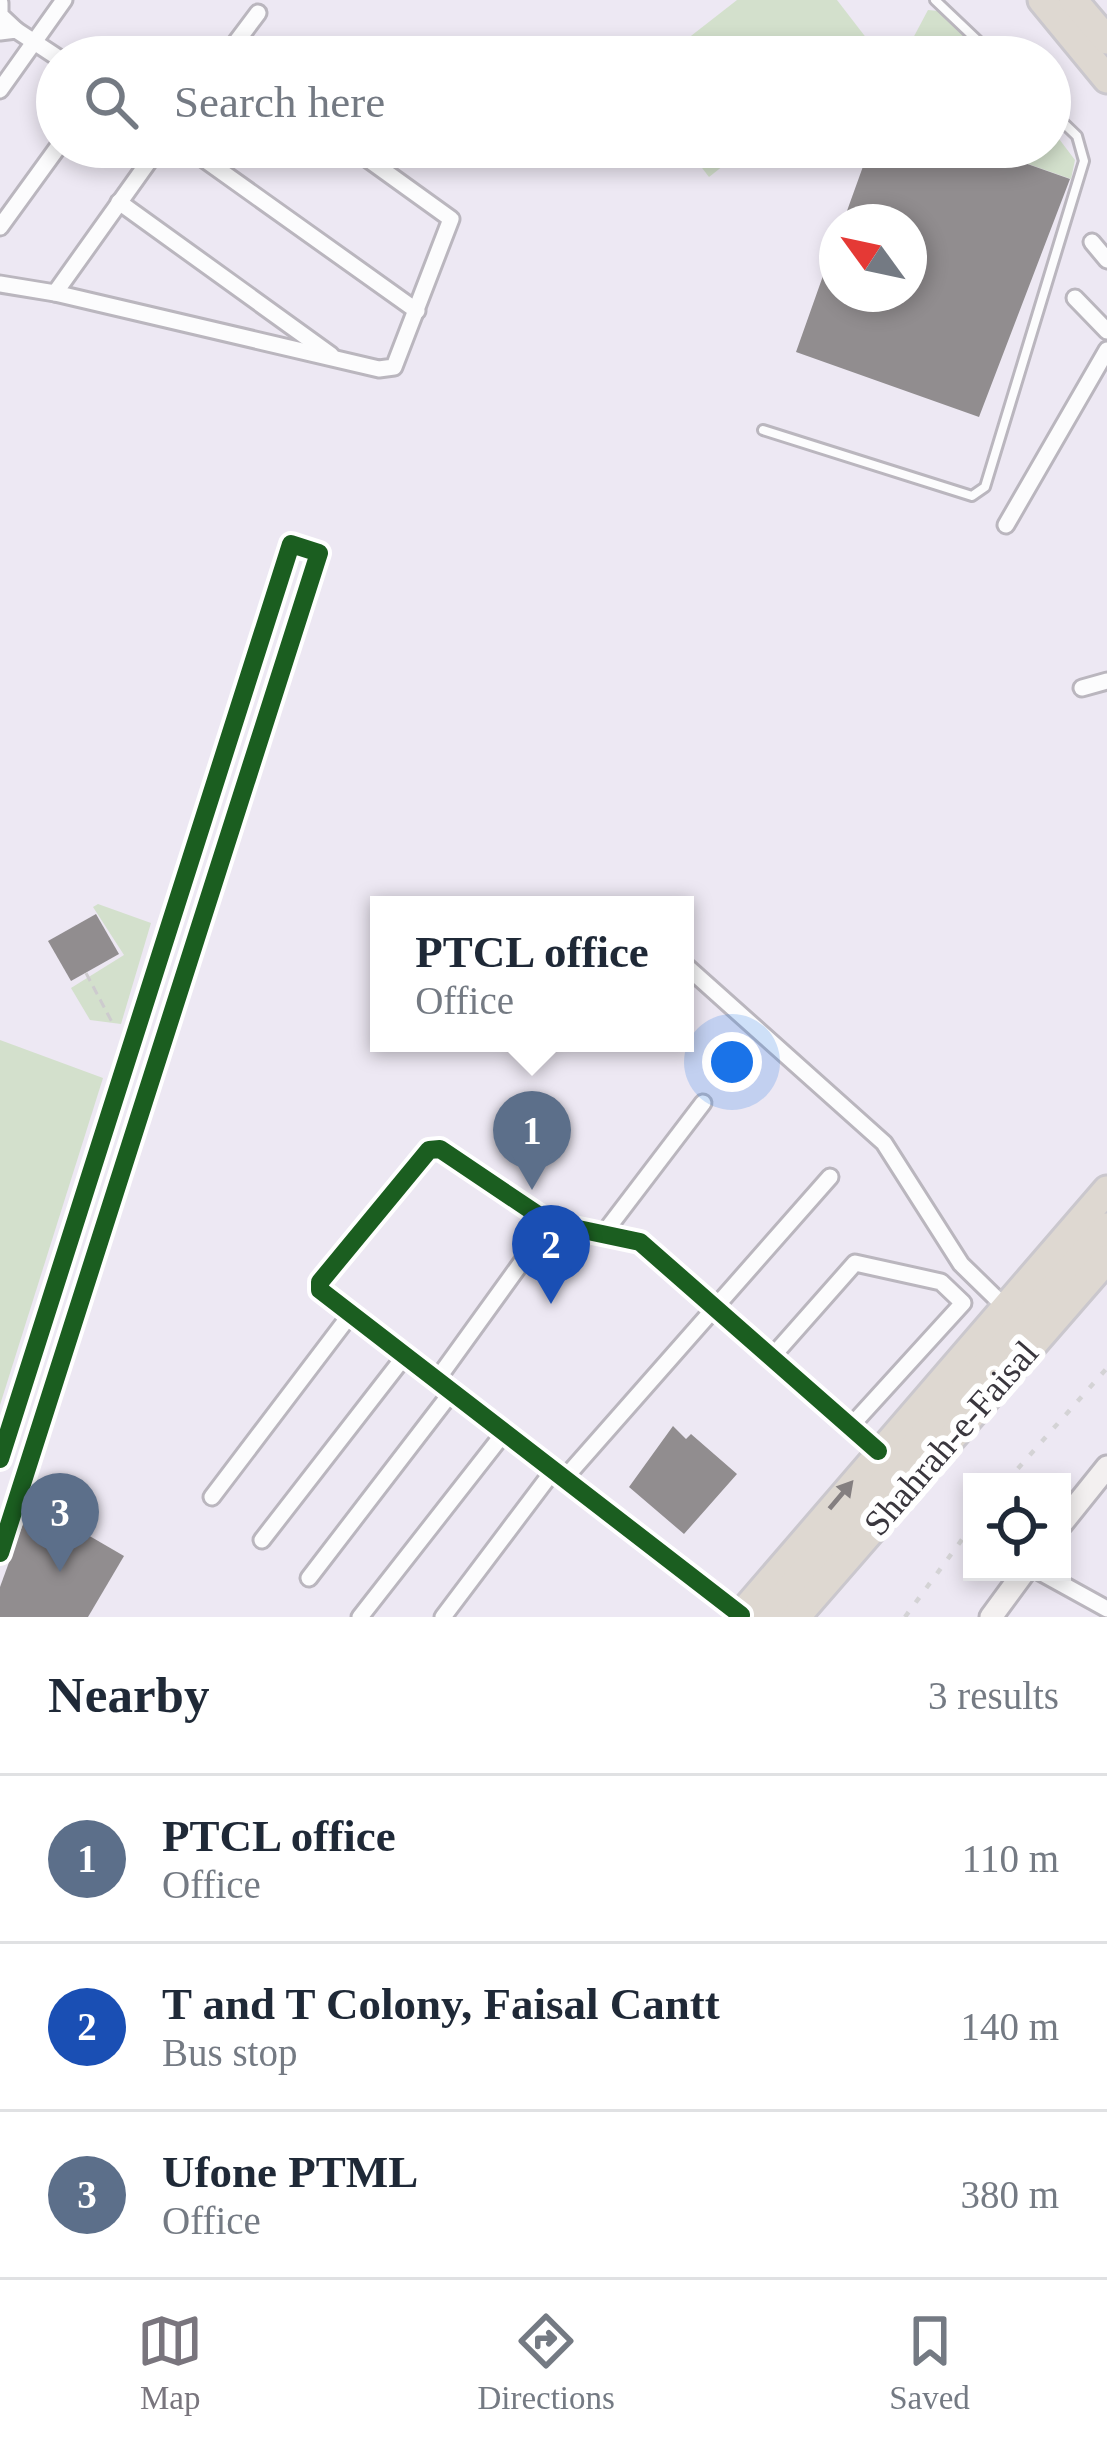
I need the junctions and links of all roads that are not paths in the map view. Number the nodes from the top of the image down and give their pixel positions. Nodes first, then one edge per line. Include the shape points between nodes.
1 (64, 0) edge
2 (935, 0) edge
3 (1042, 0) edge
4 (1073, 0) edge
5 (0, 3) edge
6 (258, 13) dead end
7 (8, 31) edge
8 (38, 36) edge
9 (241, 36) edge
10 (972, 36) edge
11 (36, 38) edge
12 (1107, 40) edge
13 (34, 41) junction
14 (1107, 79) edge
15 (0, 90) edge
16 (1071, 130) edge
17 (43, 168) edge
18 (144, 168) edge
19 (216, 168) edge
20 (380, 168) edge
21 (119, 202) junction
22 (0, 227) edge
23 (1091, 242) dead end
24 (1107, 260) edge
25 (0, 284) edge
26 (55, 293) junction
27 (1075, 298) dead end
28 (417, 311) junction
29 (1107, 331) edge
30 (1107, 350) edge
31 (337, 359) junction
32 (763, 430) dead end
33 (1006, 525) dead end
34 (1107, 681) edge
35 (1082, 688) dead end
36 (221, 764) junction
37 (248, 773) junction
38 (694, 973) edge
39 (703, 1103) dead end
40 (830, 1177) dead end
41 (1107, 1190) edge
42 (550, 1223) junction
43 (1107, 1226) edge
44 (604, 1233) junction
45 (71, 1236) junction
46 (99, 1245) junction
47 (1107, 1259) edge
48 (713, 1307) junction
49 (1005, 1307) junction
50 (350, 1315) junction
51 (404, 1357) junction
52 (771, 1358) junction
53 (436, 1381) junction
54 (452, 1393) junction
55 (850, 1427) junction
56 (504, 1433) junction
57 (878, 1450) junction
58 (0, 1459) edge
59 (1107, 1467) edge
60 (558, 1475) junction
61 (212, 1497) dead end
62 (1071, 1511) edge
63 (262, 1540) dead end
64 (0, 1553) edge
65 (309, 1578) dead end
66 (1017, 1581) edge
67 (1056, 1581) edge
68 (1107, 1609) edge
69 (748, 1616) edge
70 (360, 1617) edge
71 (443, 1617) edge
72 (796, 1617) edge
73 (991, 1617) edge

1 - 8 street
2 - 10 lane
3 - 14 highway
4 - 12 highway
5 - 7 street
6 - 9 street
7 - 13 street
11 - 13 street
13 - 15 street
16 - 32 lane via 1084,161 985,487 972,496
17 - 22 street
18 - 21 street
19 - 28 street
20 - 28 street via 451,219
21 - 26 street
21 - 31 street
23 - 24 street
25 - 26 street
26 - 31 street
27 - 29 street
28 - 31 street via 394,367
30 - 33 street
34 - 35 street
36 - 37 street
36 - 37 street via 291,544 320,554
36 - 45 street
37 - 46 street
38 - 49 street via 884,1142 961,1264
39 - 44 street
40 - 48 street
41 - 49 highway
42 - 44 street
42 - 50 street via 440,1149 429,1150 320,1282
42 - 53 street
43 - 69 highway, Shahrah-e-Faisal
44 - 48 street via 640,1242
45 - 46 street
45 - 58 street
46 - 64 street
47 - 72 highway, Shahrah-e-Faisal
48 - 52 street
48 - 60 street
49 - 57 highway
50 - 51 street
50 - 61 street
51 - 53 street
51 - 63 street
52 - 55 street
52 - 55 street via 855,1263 941,1282 963,1303
53 - 54 street
54 - 56 street
54 - 65 street
55 - 57 street
56 - 60 street
56 - 70 street
69 -> 57 highway
59 - 62 street
60 - 69 street
60 - 71 street
66 - 73 street
67 - 68 street

